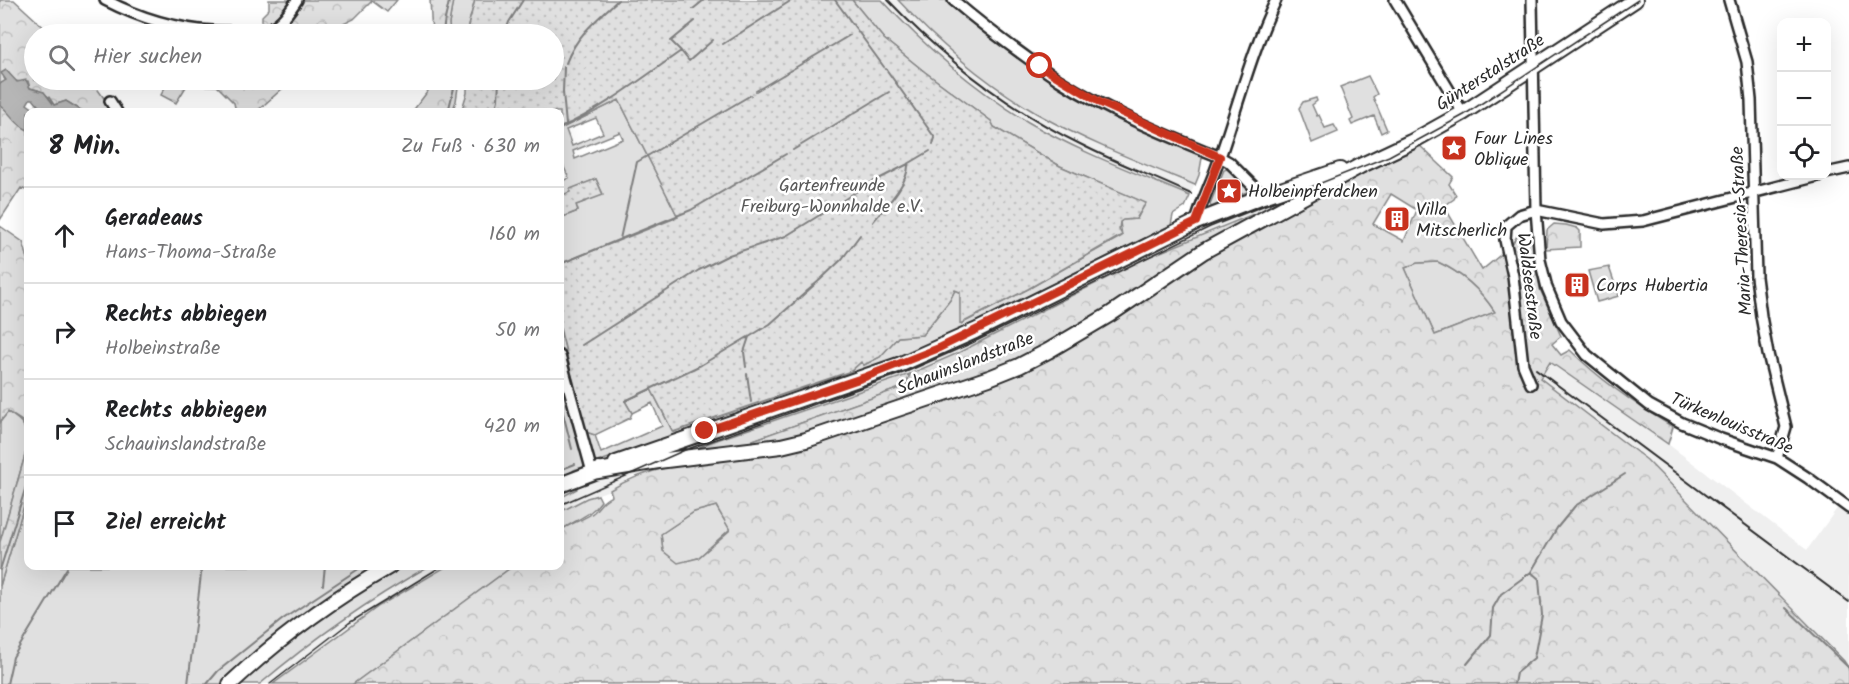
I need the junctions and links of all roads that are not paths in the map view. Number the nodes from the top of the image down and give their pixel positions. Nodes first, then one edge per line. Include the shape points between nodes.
1 (105, 0) edge
2 (297, 0) edge
3 (953, 0) edge
4 (1276, 0) edge
5 (1395, 0) edge
6 (1532, 0) edge
7 (1635, 0) edge
8 (1729, 0) edge
9 (169, 24) edge
10 (279, 24) edge
11 (1534, 65) junction
12 (110, 101) dead end
13 (114, 108) edge
14 (1463, 113) junction
15 (1220, 157) junction
16 (1360, 166) junction
17 (1849, 168) edge
18 (1831, 172) edge
19 (1803, 180) edge
20 (1314, 192) joint
21 (1753, 193) junction
22 (1263, 196) junction
23 (1536, 210) junction
24 (1196, 222) junction
25 (564, 370) edge
26 (1531, 384) dead end
27 (694, 435) junction
28 (690, 457) junction
29 (1776, 458) junction
30 (592, 472) junction
31 (564, 483) edge
32 (1849, 508) edge
33 (383, 570) edge
34 (230, 684) edge

1 - 9 street
2 - 10 street
3 - 15 street via 999,39 1060,81
4 - 15 street
5 - 14 street
6 - 11 street, Türkenlouisstraße
7 - 11 main road, Günterstalstraße
8 - 21 street, Maria-Theresia-Straße via 1747,62
11 - 14 main road, Günterstalstraße
11 - 23 street, Türkenlouisstraße
12 - 13 street
14 - 16 main road, Günterstalstraße
15 - 22 street
15 - 24 street
16 - 20 main road, Günterstalstraße
16 - 22 main road, Günterstalstraße
17 - 18 street
19 - 21 street
20 - 28 main road, Schauinslandstraße via 1204,251 1074,337 1018,366 806,440
21 - 23 street via 1624,224 1594,223
21 - 29 street, Maria-Theresia-Straße via 1761,316 1786,427
22 - 24 main road, Günterstalstraße
23 - 26 street, Waldseestraße via 1512,219 1504,232 1523,365
23 - 29 street, Türkenlouisstraße via 1546,288 1561,321 1587,355 1649,405 1721,439
24 - 27 main road, Schauinslandstraße via 910,360
25 - 30 street
27 - 28 main road via 685,447
27 - 30 main road, Schauinslandstraße
28 - 30 main road, Schauinslandstraße
29 - 32 street, Türkenlouisstraße
30 - 31 main road, Schauinslandstraße
33 - 34 main road via 302,624

